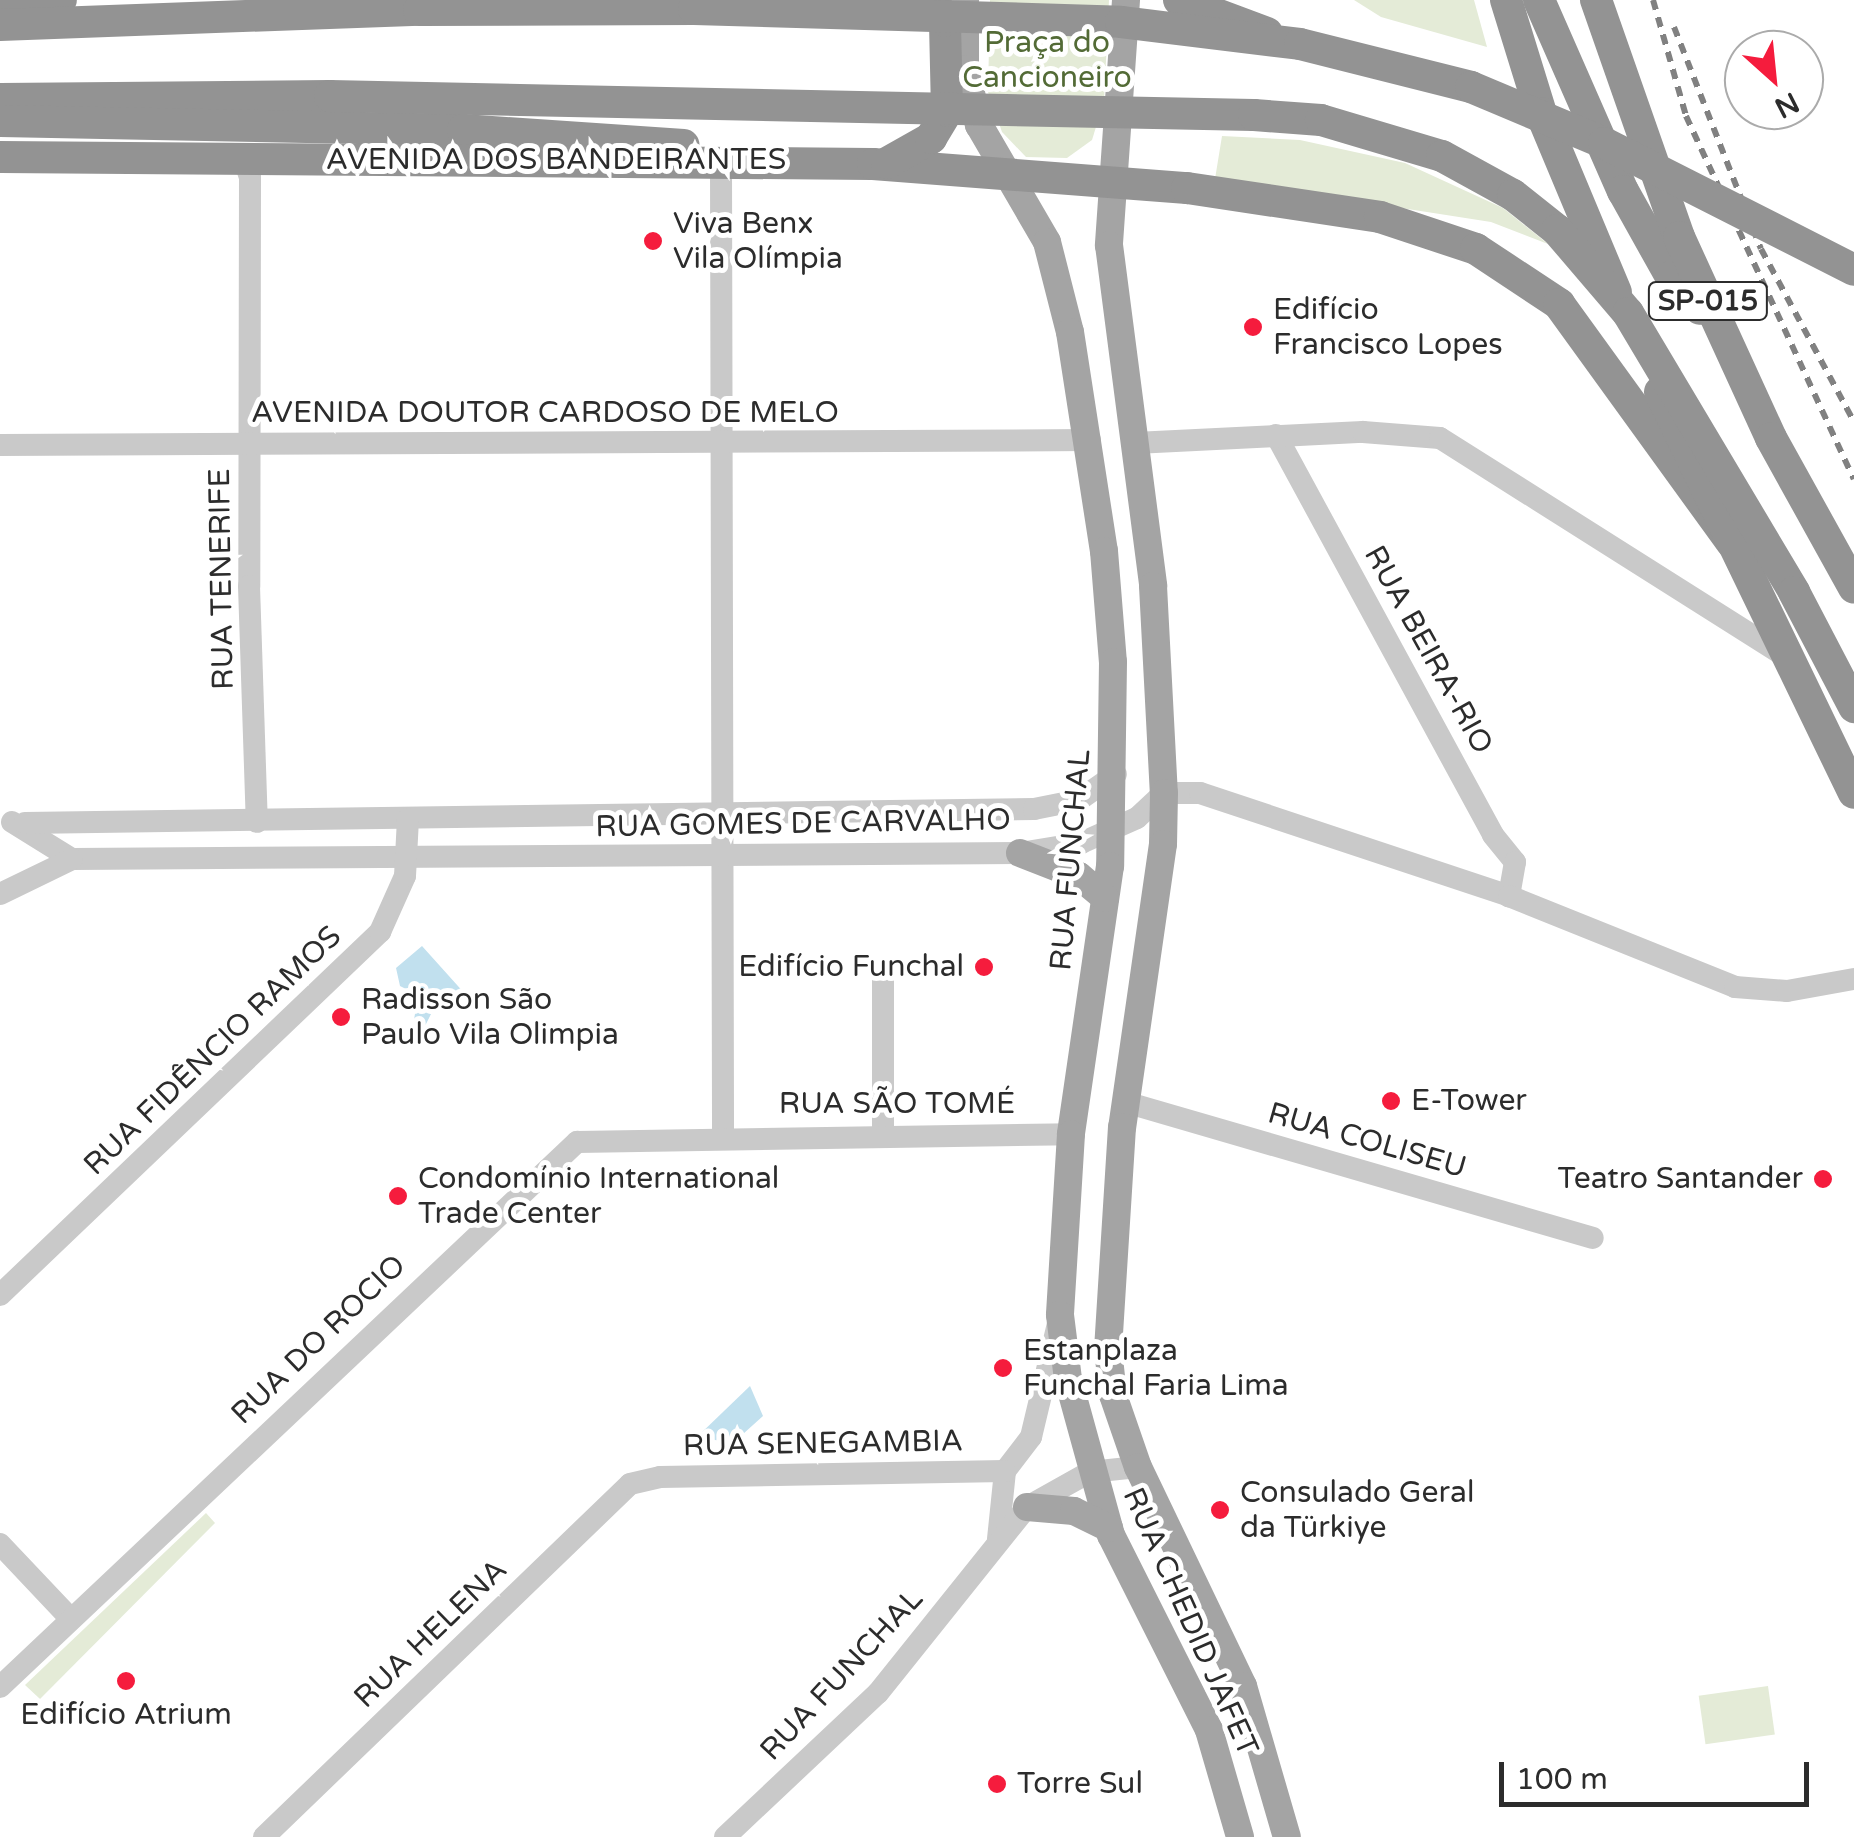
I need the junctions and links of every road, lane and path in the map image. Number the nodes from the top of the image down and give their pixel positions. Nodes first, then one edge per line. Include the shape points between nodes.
1 (61, 0) edge
2 (288, 0) edge
3 (933, 0) edge
4 (965, 0) edge
5 (1126, 0) edge
6 (1179, 0) edge
7 (1506, 0) edge
8 (1538, 0) edge
9 (1596, 0) edge
10 (0, 4) edge
11 (377, 10) junction
12 (0, 25) edge
13 (1300, 44) junction
14 (0, 100) edge
15 (0, 120) edge
16 (244, 156) junction
17 (0, 157) edge
18 (782, 161) junction
19 (721, 164) junction
20 (873, 164) junction
21 (1008, 173) junction
22 (1111, 182) junction
23 (1854, 270) edge
24 (1722, 334) junction
25 (1276, 434) junction
26 (1090, 440) junction
27 (718, 443) junction
28 (1134, 443) junction
29 (250, 444) junction
30 (0, 445) edge
31 (1732, 543) junction
32 (1854, 588) edge
33 (1792, 660) junction
34 (1854, 707) edge
35 (1116, 774) junction
36 (1164, 793) junction
37 (1854, 793) edge
38 (720, 812) junction
39 (408, 819) junction
40 (257, 822) junction
41 (4, 824) edge
42 (1112, 829) junction
43 (1020, 853) junction
44 (407, 856) junction
45 (720, 856) junction
46 (72, 860) junction
47 (0, 894) edge
48 (1509, 896) junction
49 (1105, 898) junction
50 (883, 974) dead end
51 (1854, 979) edge
52 (1124, 1102) junction
53 (722, 1134) junction
54 (883, 1134) junction
55 (1071, 1134) junction
56 (1112, 1232) junction
57 (1593, 1238) dead end
58 (0, 1294) edge
59 (1060, 1315) junction
60 (1138, 1467) junction
61 (1005, 1471) junction
62 (1090, 1472) junction
63 (642, 1479) joint
64 (1027, 1507) junction
65 (1108, 1528) junction
66 (0, 1544) edge
67 (996, 1547) junction
68 (71, 1619) junction
69 (0, 1687) edge
70 (264, 1837) edge
71 (725, 1837) edge
72 (1240, 1837) edge
73 (1287, 1837) edge

1 - 10 highway
2 - 11 highway
3 - 20 highway via 945,21 948,111 920,147
4 - 21 main road, RUA FUNCHAL via 965,69 979,125
5 - 22 main road
6 - 13 highway, bridge
7 - 31 highway via 1564,174
8 - 24 highway via 1623,191 1671,278
9 - 24 highway, SP-015 via 1640,134
11 - 12 highway
11 - 13 highway, bridge via 694,8 1121,22
13 - 23 highway, bridge via 1470,88 1604,143
14 - 34 highway, bridge via 330,96 1254,115 1321,120 1442,156 1513,195 1557,230 1628,313 1794,592
15 - 18 highway via 483,131 659,141
16 - 17 highway, AVENIDA DOS BANDEIRANTES
16 - 19 highway, AVENIDA DOS BANDEIRANTES
16 - 29 street, RUA TENERIFE via 250,177
18 - 19 highway, AVENIDA DOS BANDEIRANTES
18 - 20 highway, AVENIDA DOS BANDEIRANTES
19 - 27 street
20 - 21 highway, AVENIDA DOS BANDEIRANTES
21 - 22 highway, AVENIDA DOS BANDEIRANTES
21 - 26 main road, RUA FUNCHAL via 1046,242
22 - 28 main road via 1113,298
22 - 31 highway, AVENIDA DOS BANDEIRANTES via 1380,217 1476,249 1525,276 1591,340 1669,462
24 - 32 highway, SP-015
25 - 28 street
25 - 33 street via 1415,432 1440,438
25 - 48 street, RUA BEIRA-RIO via 1493,835 1515,862
26 - 27 street, AVENIDA DOUTOR CARDOSO DE MELO
26 - 35 main road, RUA FUNCHAL via 1113,662
27 - 29 street, AVENIDA DOUTOR CARDOSO DE MELO
27 - 38 street
28 - 36 main road via 1157,640
29 - 30 street, AVENIDA DOUTOR CARDOSO DE MELO
29 - 40 street, RUA TENERIFE
31 - 33 highway
33 - 37 highway
35 - 38 street, RUA GOMES DE CARVALHO via 1080,800 1034,809
35 - 42 main road, RUA FUNCHAL
36 - 42 street, RUA GOMES DE CARVALHO
36 - 48 street via 1200,792
36 - 52 main road
38 - 39 street, RUA GOMES DE CARVALHO
38 - 45 street
39 - 40 street, RUA GOMES DE CARVALHO
39 - 44 street, RUA FIDÊNCIO RAMOS
40 - 41 street, RUA GOMES DE CARVALHO
41 - 46 street, RUA GOMES DE CARVALHO
42 - 43 street, RUA GOMES DE CARVALHO via 1066,847
42 - 49 main road, RUA FUNCHAL
43 - 45 street, RUA GOMES DE CARVALHO
43 - 49 main road via 1079,876
44 - 45 street, RUA GOMES DE CARVALHO
44 - 46 street, RUA GOMES DE CARVALHO
44 - 58 street, RUA FIDÊNCIO RAMOS via 380,932
45 - 53 street
46 - 47 street
48 - 51 street via 1560,922 1735,987 1787,991
49 - 55 main road, RUA FUNCHAL
50 - 54 street
52 - 56 main road
52 - 57 street, RUA COLISEU
53 - 54 street, RUA SÃO TOMÉ
53 - 68 street, RUA DO ROCIO via 602,1136 566,1148
54 - 55 street, RUA SÃO TOMÉ
55 - 56 main road via 1104,1150
55 - 59 main road, RUA FUNCHAL
56 - 60 main road, RUA CHEDID JAFET via 1113,1395
59 - 61 street, RUA FUNCHAL via 1031,1437
59 - 62 main road, RUA CHEDID JAFET
60 - 62 street, RUA FUNCHAL
60 - 73 main road, RUA CHEDID JAFET via 1243,1686
61 - 63 street, RUA SENEGAMBIA
61 - 67 street, RUA FUNCHAL
62 - 64 street, RUA FUNCHAL
62 - 65 main road, RUA CHEDID JAFET
63 - 70 street, RUA HELENA via 611,1498
64 - 65 main road via 1074,1511
64 - 67 street, RUA FUNCHAL
65 - 72 main road, RUA CHEDID JAFET via 1209,1730
66 - 68 street
67 - 71 street, RUA FUNCHAL via 878,1693
68 - 69 street, RUA DO ROCIO

